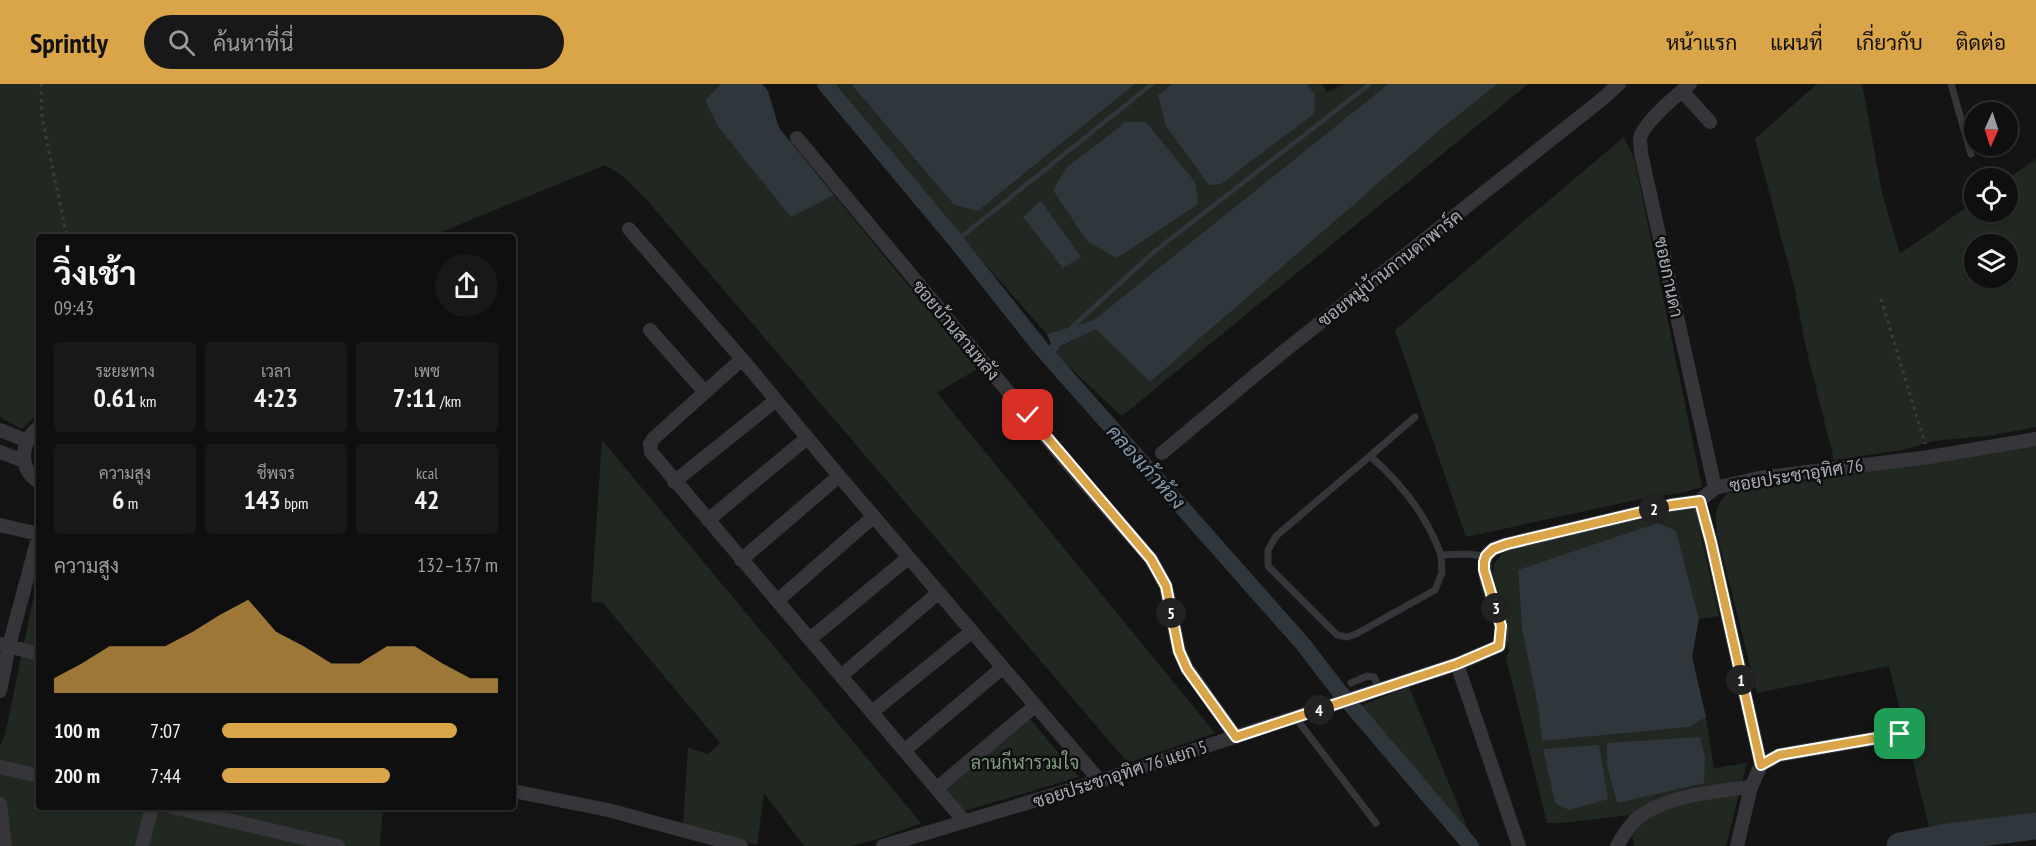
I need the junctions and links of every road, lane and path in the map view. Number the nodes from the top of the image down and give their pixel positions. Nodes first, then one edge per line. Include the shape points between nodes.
1 (41, 84) edge
2 (1619, 84) edge
3 (1951, 84) edge
4 (1686, 87) edge
5 (1710, 122) dead end
6 (1964, 130) edge
7 (797, 138) dead end
8 (629, 229) dead end
9 (66, 234) edge
10 (1881, 298) dead end
11 (651, 330) dead end
12 (742, 359) junction
13 (704, 391) junction
14 (776, 400) junction
15 (1415, 417) dead end
16 (0, 430) edge
17 (36, 430) edge
18 (807, 438) junction
19 (2036, 439) edge
20 (27, 441) junction
21 (0, 452) edge
22 (1162, 453) dead end
23 (1370, 456) junction
24 (1929, 457) junction
25 (24, 461) junction
26 (839, 477) junction
27 (36, 479) edge
28 (674, 482) junction
29 (1715, 488) junction
30 (1700, 501) junction
31 (873, 517) junction
32 (708, 520) junction
33 (0, 525) edge
34 (36, 533) edge
35 (36, 544) edge
36 (1440, 555) junction
37 (1486, 556) junction
38 (908, 558) junction
39 (741, 560) junction
40 (938, 593) junction
41 (777, 601) junction
42 (971, 632) junction
43 (810, 639) junction
44 (4, 645) edge
45 (36, 653) edge
46 (1457, 664) junction
47 (1002, 668) junction
48 (841, 676) junction
49 (1351, 683) dead end
50 (1380, 690) junction
51 (0, 691) edge
52 (1035, 706) junction
53 (872, 712) junction
54 (1295, 717) junction
55 (1900, 734) dead end
56 (1236, 737) junction
57 (904, 750) junction
58 (1761, 765) junction
59 (0, 767) edge
60 (36, 775) edge
61 (1100, 781) junction
62 (1750, 787) junction
63 (937, 788) junction
64 (516, 792) edge
65 (0, 804) edge
66 (151, 810) edge
67 (185, 810) edge
68 (964, 821) junction
69 (1376, 823) dead end
70 (906, 843) edge
71 (1737, 843) edge
72 (5, 846) edge
73 (142, 846) edge
74 (338, 846) edge
75 (741, 846) edge
76 (883, 846) edge
77 (1519, 846) edge
78 (1617, 846) edge

1 - 9 path via 42,118
2 - 22 street, ซอยหมู่บ้านกานดาพาร์ค
3 - 6 lane
4 - 5 street
4 - 29 street, ซอยกานดา via 1658,113 1640,137 1641,153
7 - 56 street, ซอยบ้านสามหลัง via 1151,559 1166,586 1179,651 1187,669
8 - 12 street
10 - 24 path
11 - 13 street
12 - 13 street
12 - 14 street
13 - 28 street via 650,444 651,452
14 - 18 street
14 - 28 street
15 - 23 lane
16 - 20 street
17 - 20 street
18 - 26 street
18 - 32 street
19 - 24 street, ซอยประชาอุทิศ 76
20 - 25 street
21 - 25 street
23 - 36 lane via 1413,502 1434,536
23 - 36 lane via 1276,536 1268,550 1268,566 1337,635 1347,637 1435,590 1442,573
24 - 29 street, ซอยประชาอุทิศ 76 via 1799,472
25 - 27 street
26 - 31 street
26 - 39 street
28 - 32 street
29 - 30 street, ซอยประชาอุทิศ 76
30 - 37 street via 1507,544
30 - 58 street
31 - 38 street
31 - 41 street
32 - 39 street
33 - 34 street
35 - 44 street
36 - 37 lane
37 - 46 street, ซอยประชาอุทิศ 76 แยก 5 via 1484,570 1501,626 1499,646
38 - 40 street
38 - 43 street
39 - 41 street
40 - 42 street
40 - 48 street
41 - 43 street
42 - 47 street
42 - 53 street
43 - 48 street
44 - 45 street
44 - 51 street
46 - 50 street, ซอยประชาอุทิศ 76 แยก 5
46 - 77 street
47 - 52 street
47 - 57 street
48 - 53 street
49 - 50 lane via 1374,677
50 - 54 street, ซอยประชาอุทิศ 76 แยก 5
52 - 61 street
52 - 63 street
53 - 57 street
54 - 56 street, ซอยประชาอุทิศ 76 แยก 5
54 - 69 lane
55 - 58 street via 1779,755
56 - 61 street, ซอยประชาอุทิศ 76 แยก 5
57 - 63 street
58 - 62 street
59 - 60 street
61 - 68 street, ซอยประชาอุทิศ 76 แยก 5
62 - 71 street
62 - 78 street via 1712,791 1662,805 1643,814 1625,831
63 - 68 street
64 - 75 street via 608,810
65 - 72 street
66 - 73 street
67 - 74 street
68 - 70 street, ซอยประชาอุทิศ 76 แยก 5
70 - 76 street, ซอยประชาอุทิศ 76 แยก 5

